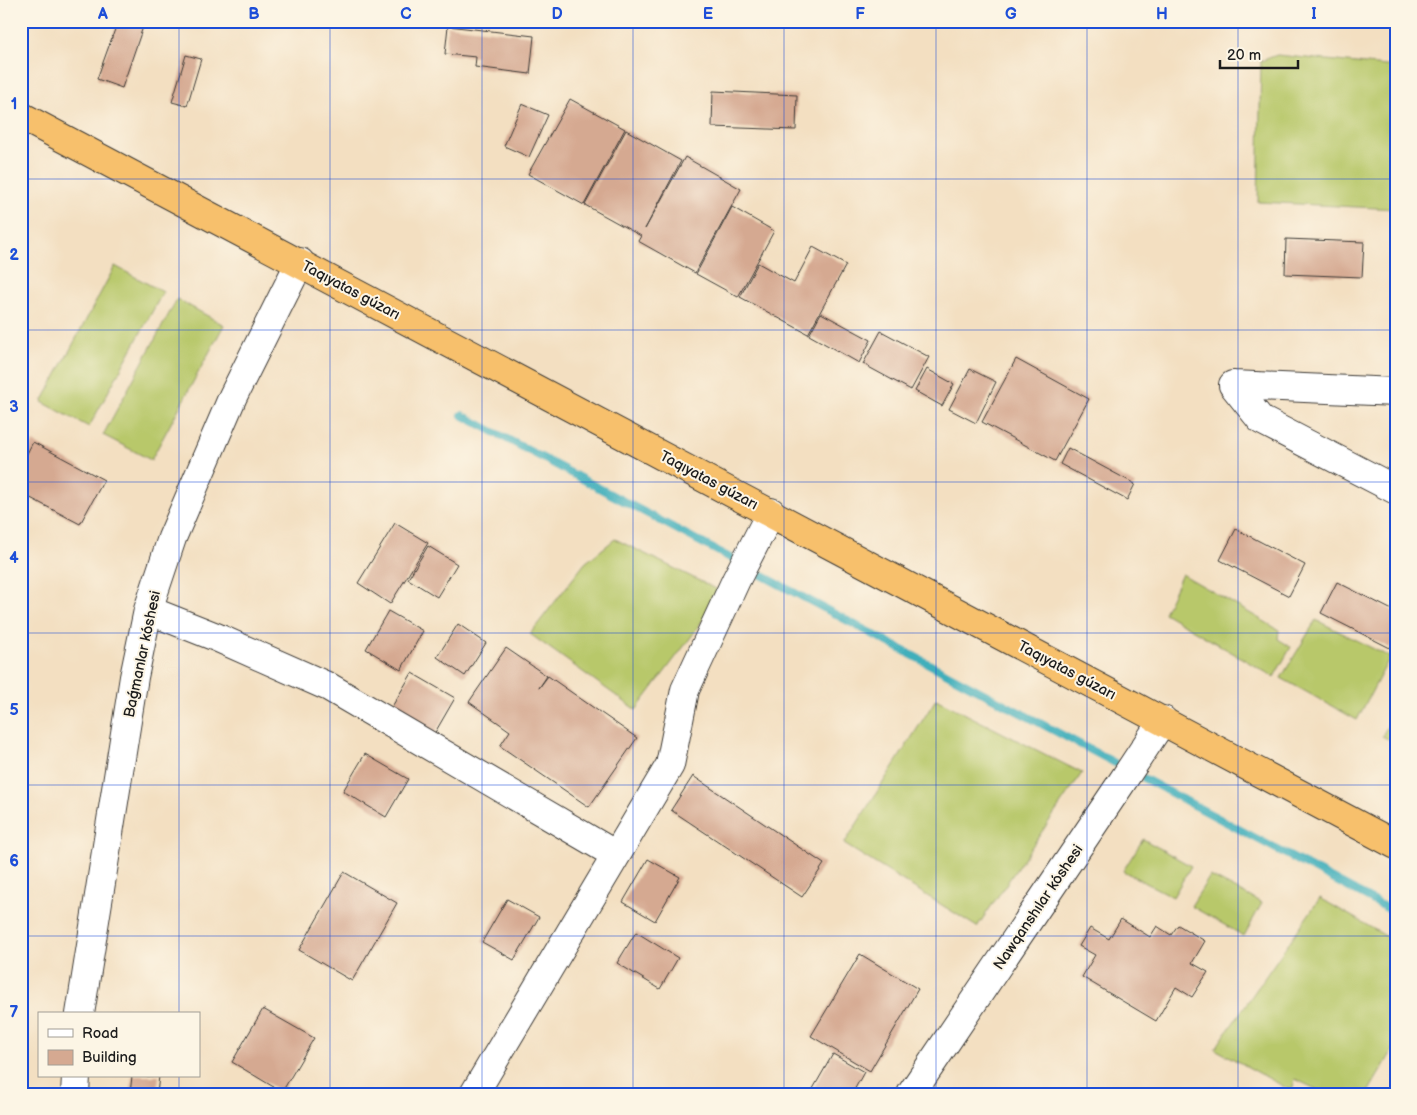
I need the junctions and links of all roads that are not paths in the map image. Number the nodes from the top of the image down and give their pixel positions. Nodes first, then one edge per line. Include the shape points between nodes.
1 (21, 116) edge
2 (300, 262) junction
3 (1396, 392) edge
4 (1396, 490) edge
5 (771, 512) junction
6 (148, 610) junction
7 (1163, 720) junction
8 (1396, 845) edge
9 (616, 856) junction
10 (80, 1012) edge
11 (76, 1078) edge
12 (75, 1094) edge
13 (474, 1094) edge
14 (911, 1094) edge

1 - 2 highway, Taqıyatas gúzarı
2 - 5 highway, Taqıyatas gúzarı
2 - 6 street, Baǵmanlar kóshesi via 233,396 172,538
3 - 4 street via 1233,385 1262,420
5 - 7 highway, Taqıyatas gúzarı
5 - 9 street via 685,690 670,765
6 - 9 street via 329,687
6 - 10 street, Baǵmanlar kóshesi via 134,677
7 - 8 highway, Taqıyatas gúzarı
7 - 14 street, Nawqanshılar kóshesi
9 - 13 street
11 - 12 street

